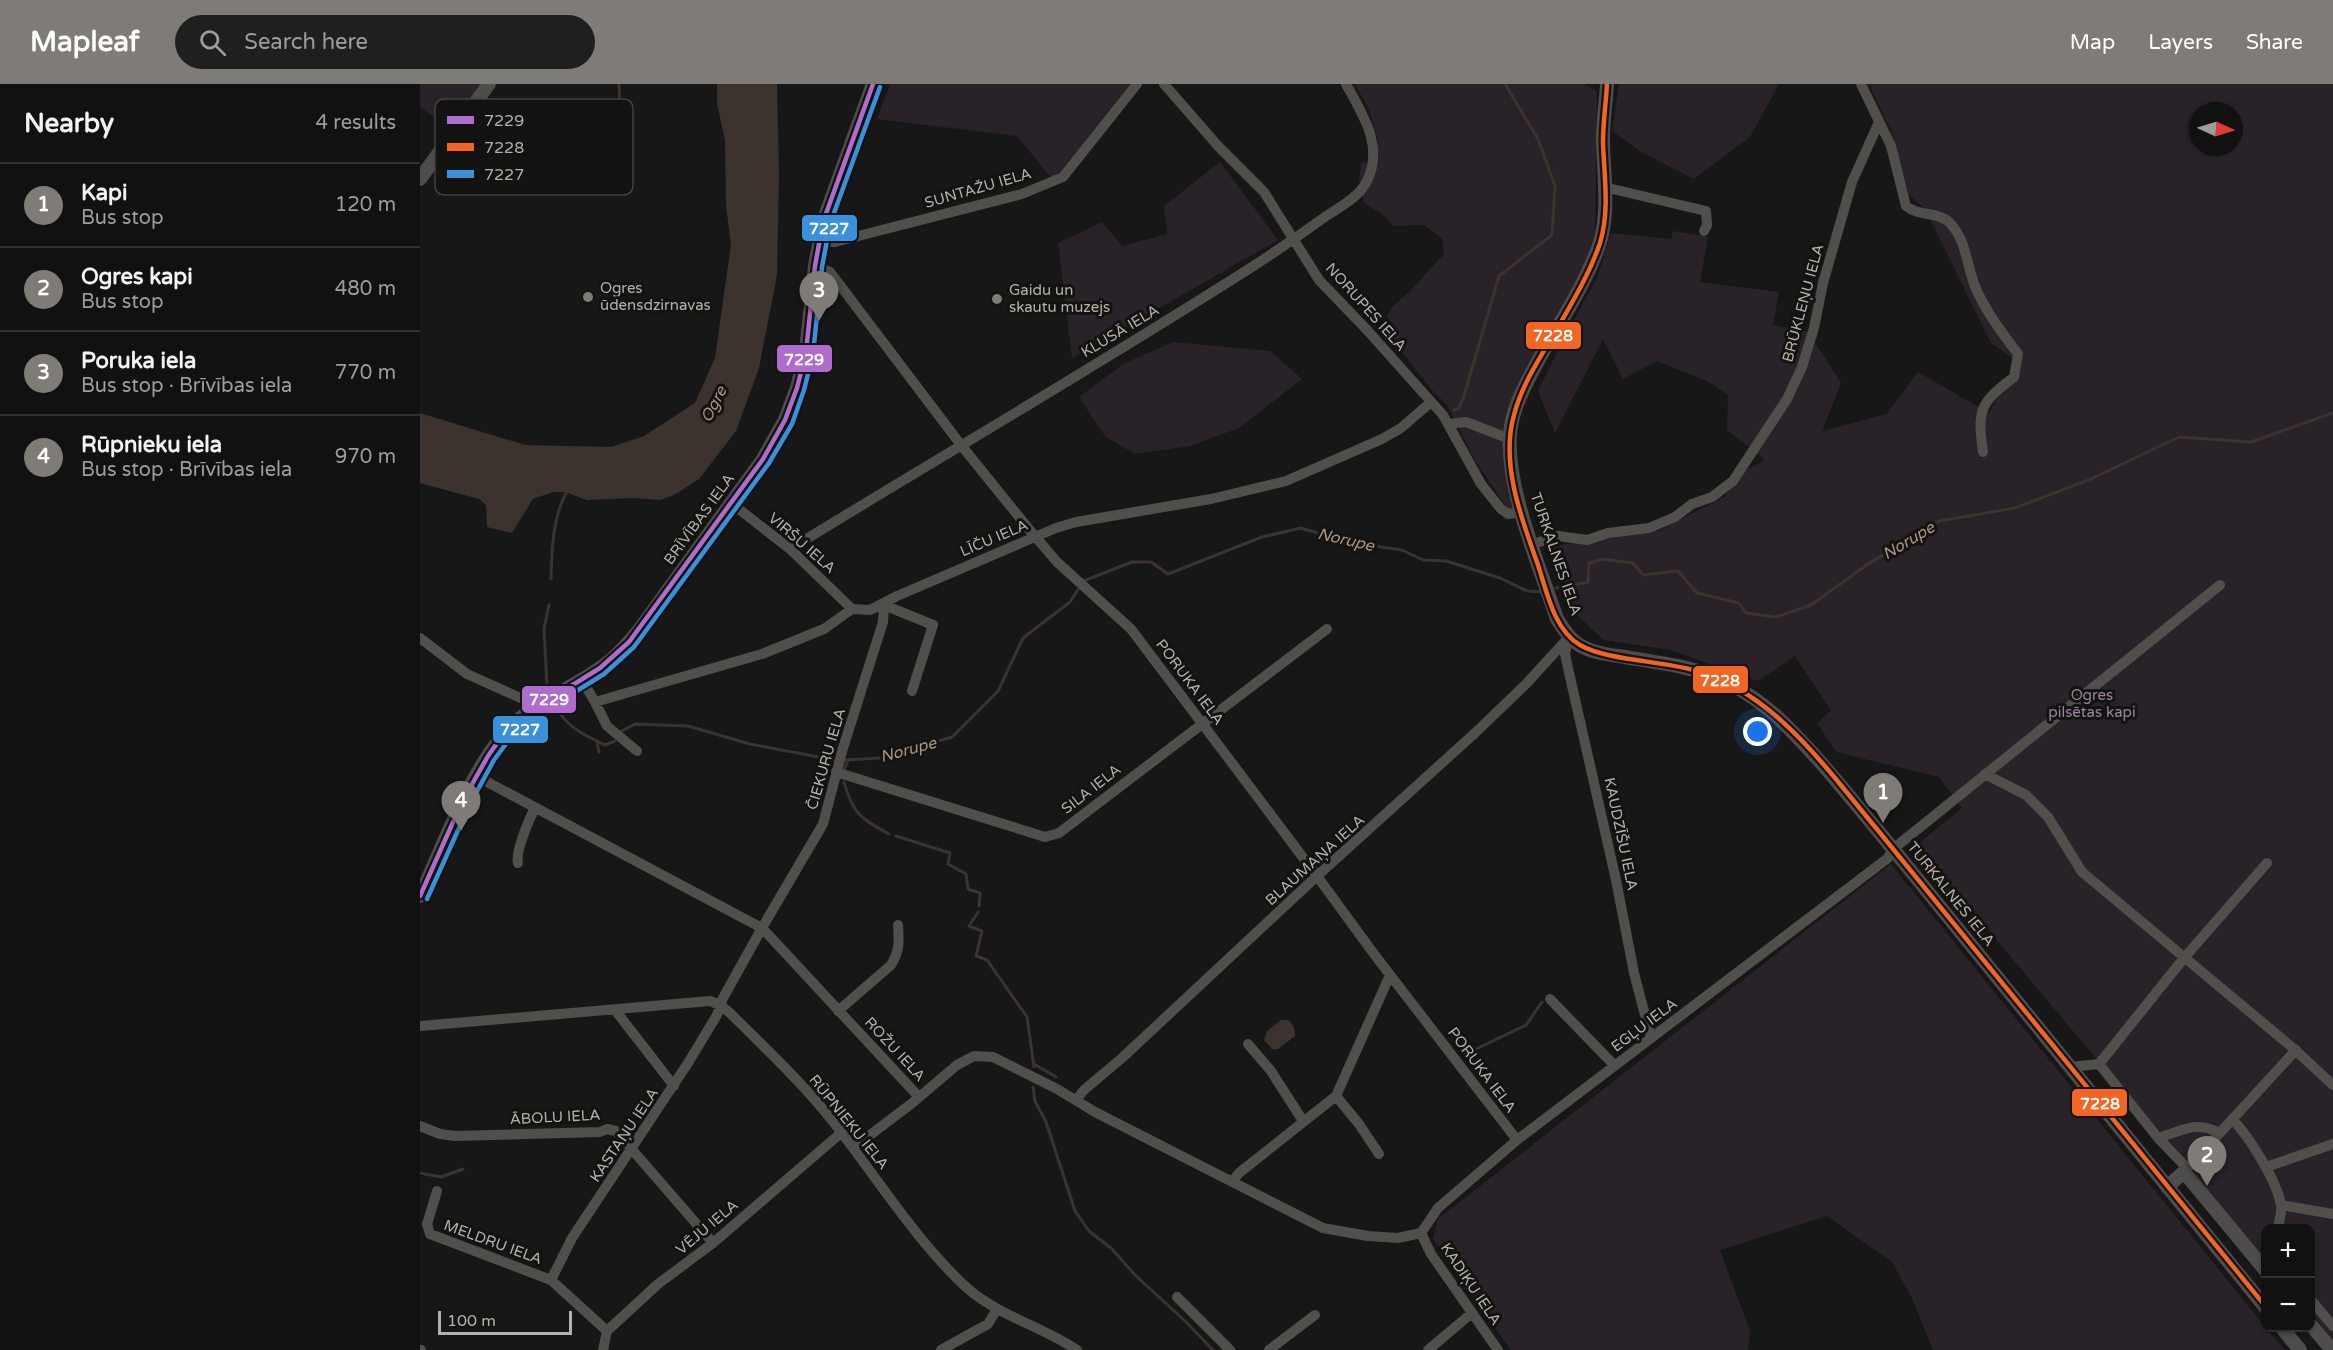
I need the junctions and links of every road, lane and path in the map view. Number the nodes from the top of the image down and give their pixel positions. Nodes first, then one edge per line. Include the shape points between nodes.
1 (489, 84) edge
2 (873, 84) edge
3 (1137, 84) edge
4 (1164, 84) edge
5 (1346, 84) edge
6 (1607, 84) edge
7 (1862, 84) edge
8 (478, 99) edge
9 (1879, 122) junction
10 (435, 159) edge
11 (420, 180) edge
12 (1604, 187) junction
13 (1704, 231) dead end
14 (819, 239) junction
15 (1295, 239) junction
16 (815, 266) junction
17 (1431, 402) junction
18 (1449, 424) junction
19 (1510, 439) junction
20 (961, 445) junction
21 (1983, 452) dead end
22 (731, 503) junction
23 (1523, 512) junction
24 (1035, 536) junction
25 (1533, 544) junction
26 (790, 549) junction
27 (2220, 585) dead end
28 (884, 605) junction
29 (852, 609) junction
30 (1327, 628) dead end
31 (1569, 637) junction
32 (420, 639) edge
33 (582, 680) junction
34 (912, 691) dead end
35 (595, 702) junction
36 (532, 709) junction
37 (1202, 722) junction
38 (638, 751) dead end
39 (836, 772) junction
40 (1986, 774) junction
41 (476, 776) junction
42 (535, 808) junction
43 (1893, 849) junction
44 (2267, 863) dead end
45 (518, 864) dead end
46 (1317, 876) junction
47 (420, 896) edge
48 (898, 925) dead end
49 (762, 928) junction
50 (2184, 958) junction
51 (1390, 975) junction
52 (1550, 999) dead end
53 (720, 1005) junction
54 (615, 1010) junction
55 (838, 1011) junction
56 (420, 1026) edge
57 (1651, 1038) junction
58 (1248, 1044) dead end
59 (2296, 1050) junction
60 (2099, 1064) junction
61 (1615, 1066) junction
62 (2070, 1067) junction
63 (674, 1086) junction
64 (2333, 1086) edge
65 (1336, 1096) junction
66 (919, 1097) junction
67 (1076, 1100) junction
68 (2232, 1119) junction
69 (1303, 1121) junction
70 (420, 1126) edge
71 (841, 1133) junction
72 (2219, 1133) junction
73 (2158, 1138) junction
74 (1517, 1140) junction
75 (2333, 1144) edge
76 (853, 1148) junction
77 (631, 1149) junction
78 (1379, 1154) dead end
79 (2266, 1167) junction
80 (2186, 1170) junction
81 (1232, 1182) junction
82 (2167, 1187) junction
83 (437, 1191) dead end
84 (2281, 1205) junction
85 (2333, 1214) edge
86 (2279, 1224) edge
87 (1421, 1233) junction
88 (713, 1243) junction
89 (2261, 1263) edge
90 (551, 1280) junction
91 (1177, 1297) dead end
92 (2261, 1303) edge
93 (2315, 1305) edge
94 (997, 1309) junction
95 (1472, 1313) junction
96 (1315, 1315) dead end
97 (2333, 1326) edge
98 (2315, 1330) edge
99 (608, 1331) junction
100 (2285, 1332) edge
101 (603, 1350) edge
102 (941, 1350) edge
103 (1077, 1350) edge
104 (1230, 1350) edge
105 (1269, 1350) edge
106 (1428, 1350) edge
107 (1498, 1350) edge
108 (2300, 1350) edge
109 (2332, 1350) edge

1 - 8 main road
2 - 14 main road, BRĪVĪBAS IELA
3 - 14 street, SUNTAŽU IELA via 1063,177 1022,194 890,229 835,242
4 - 15 street, NORUPES IELA via 1264,192
5 - 15 street, KLUSĀ IELA via 1370,126 1371,170 1354,196
6 - 12 main road, TURKALNES IELA
7 - 9 street
9 - 21 street via 1893,154 1906,206 1942,217 1956,231 1976,290 2018,354 2014,377 1983,405 1979,425
9 - 25 street, BRŪKLEŅU IELA via 1852,182 1802,367 1787,399 1733,480 1712,497 1649,528 1587,540 1558,536
10 - 11 main road
12 - 13 street via 1706,211
12 - 19 main road, TURKALNES IELA via 1600,243 1520,397
14 - 16 main road, BRĪVĪBAS IELA
15 - 17 street, NORUPES IELA via 1319,280
15 - 20 street, KLUSĀ IELA
16 - 20 street, PORUKA IELA via 830,272
16 - 22 main road, BRĪVĪBAS IELA via 806,352 792,405 776,437
17 - 18 street, NORUPES IELA
17 - 24 street, LĪČU IELA via 1382,439 1286,481 1211,499 1076,522
18 - 19 street via 1466,422
18 - 23 street, NORUPES IELA via 1476,476 1501,509 1508,514
19 - 23 main road, TURKALNES IELA
20 - 24 street, PORUKA IELA
20 - 26 street, KLUSĀ IELA
22 - 26 street, VIRŠU IELA
22 - 33 main road, BRĪVĪBAS IELA via 639,630 610,661
23 - 25 main road, TURKALNES IELA
24 - 28 street, LĪČU IELA
24 - 37 street, PORUKA IELA via 1057,562 1131,629
25 - 31 main road, TURKALNES IELA via 1557,619
26 - 29 street, VIRŠU IELA
27 - 40 street, EGĻU IELA
28 - 29 street, LĪČU IELA via 870,610
28 - 34 street via 933,625
28 - 39 street, ČIEKURU IELA via 883,622
29 - 35 street, LĪČU IELA via 824,629 762,654
30 - 37 street, SILA IELA
31 - 43 main road, TURKALNES IELA via 1591,650 1709,675 1757,699 1789,728
31 - 46 street, BLAUMAŅA IELA via 1527,684
31 - 57 street, KAUDZĪŠU IELA via 1565,654
32 - 36 street via 467,674 525,700
33 - 35 street
33 - 36 main road, BRĪVĪBAS IELA
35 - 38 street via 607,726
36 - 41 main road, BRĪVĪBAS IELA via 507,730
37 - 39 street, SILA IELA via 1059,833 1045,837
37 - 46 street, PORUKA IELA
39 - 49 street, ČIEKURU IELA via 824,825
40 - 43 street, EGĻU IELA
40 - 50 street via 2026,795 2048,817 2082,872
41 - 42 street, ROŽU IELA
41 - 47 main road, BRĪVĪBAS IELA
42 - 45 street via 516,856
42 - 49 street, ROŽU IELA
43 - 57 street, EGĻU IELA via 1888,858
43 - 62 main road, TURKALNES IELA
44 - 50 street
46 - 51 street, PORUKA IELA
46 - 67 street, BLAUMAŅA IELA
48 - 55 street via 899,946 891,965
49 - 53 street, ČIEKURU IELA
49 - 55 street, ROŽU IELA
50 - 59 street
50 - 60 street
51 - 65 street
51 - 74 street, PORUKA IELA
52 - 61 street
53 - 54 street via 710,1002
53 - 63 street, KASTAŅU IELA
53 - 71 street, RŪPNIEKU IELA via 802,1087
54 - 56 street
54 - 63 street
55 - 66 street, ROŽU IELA
57 - 61 street, EGĻU IELA
58 - 69 street via 1271,1071
59 - 64 street
59 - 68 street
60 - 62 street
60 - 73 street
61 - 74 street, EGĻU IELA
62 - 82 main road, TURKALNES IELA
63 - 77 street, KASTAŅU IELA
65 - 69 street
65 - 78 street
66 - 67 street, ROŽU IELA via 957,1065 984,1055 1001,1059
66 - 76 street
67 - 81 street, ROŽU IELA
68 - 72 street
68 - 79 street
69 - 81 street
70 - 77 street, ĀBOLU IELA via 455,1136 611,1129
71 - 76 street, RŪPNIEKU IELA
71 - 88 street, VĒJU IELA
72 - 73 street via 2207,1126 2194,1126
72 - 80 street
73 - 80 street
74 - 87 street, EGĻU IELA via 1438,1208
75 - 79 street
76 - 94 street, RŪPNIEKU IELA via 951,1272
77 - 88 street, ĀBOLU IELA
77 - 90 street, KASTAŅU IELA via 572,1238
79 - 84 street
80 - 82 main road
80 - 89 main road
81 - 87 street, ROŽU IELA via 1323,1228 1398,1238
82 - 92 main road, TURKALNES IELA
83 - 90 street, MELDRU IELA via 427,1224 430,1234
84 - 85 street
84 - 86 street
87 - 95 street, KADIĶU IELA
88 - 99 street, VĒJU IELA via 658,1284
90 - 99 street, MELDRU IELA
91 - 104 street
93 - 97 street
94 - 102 street via 988,1324
94 - 103 street, RŪPNIEKU IELA
95 - 106 street
95 - 107 street, KADIĶU IELA
96 - 105 street
98 - 109 main road
99 - 101 street
100 - 108 main road

